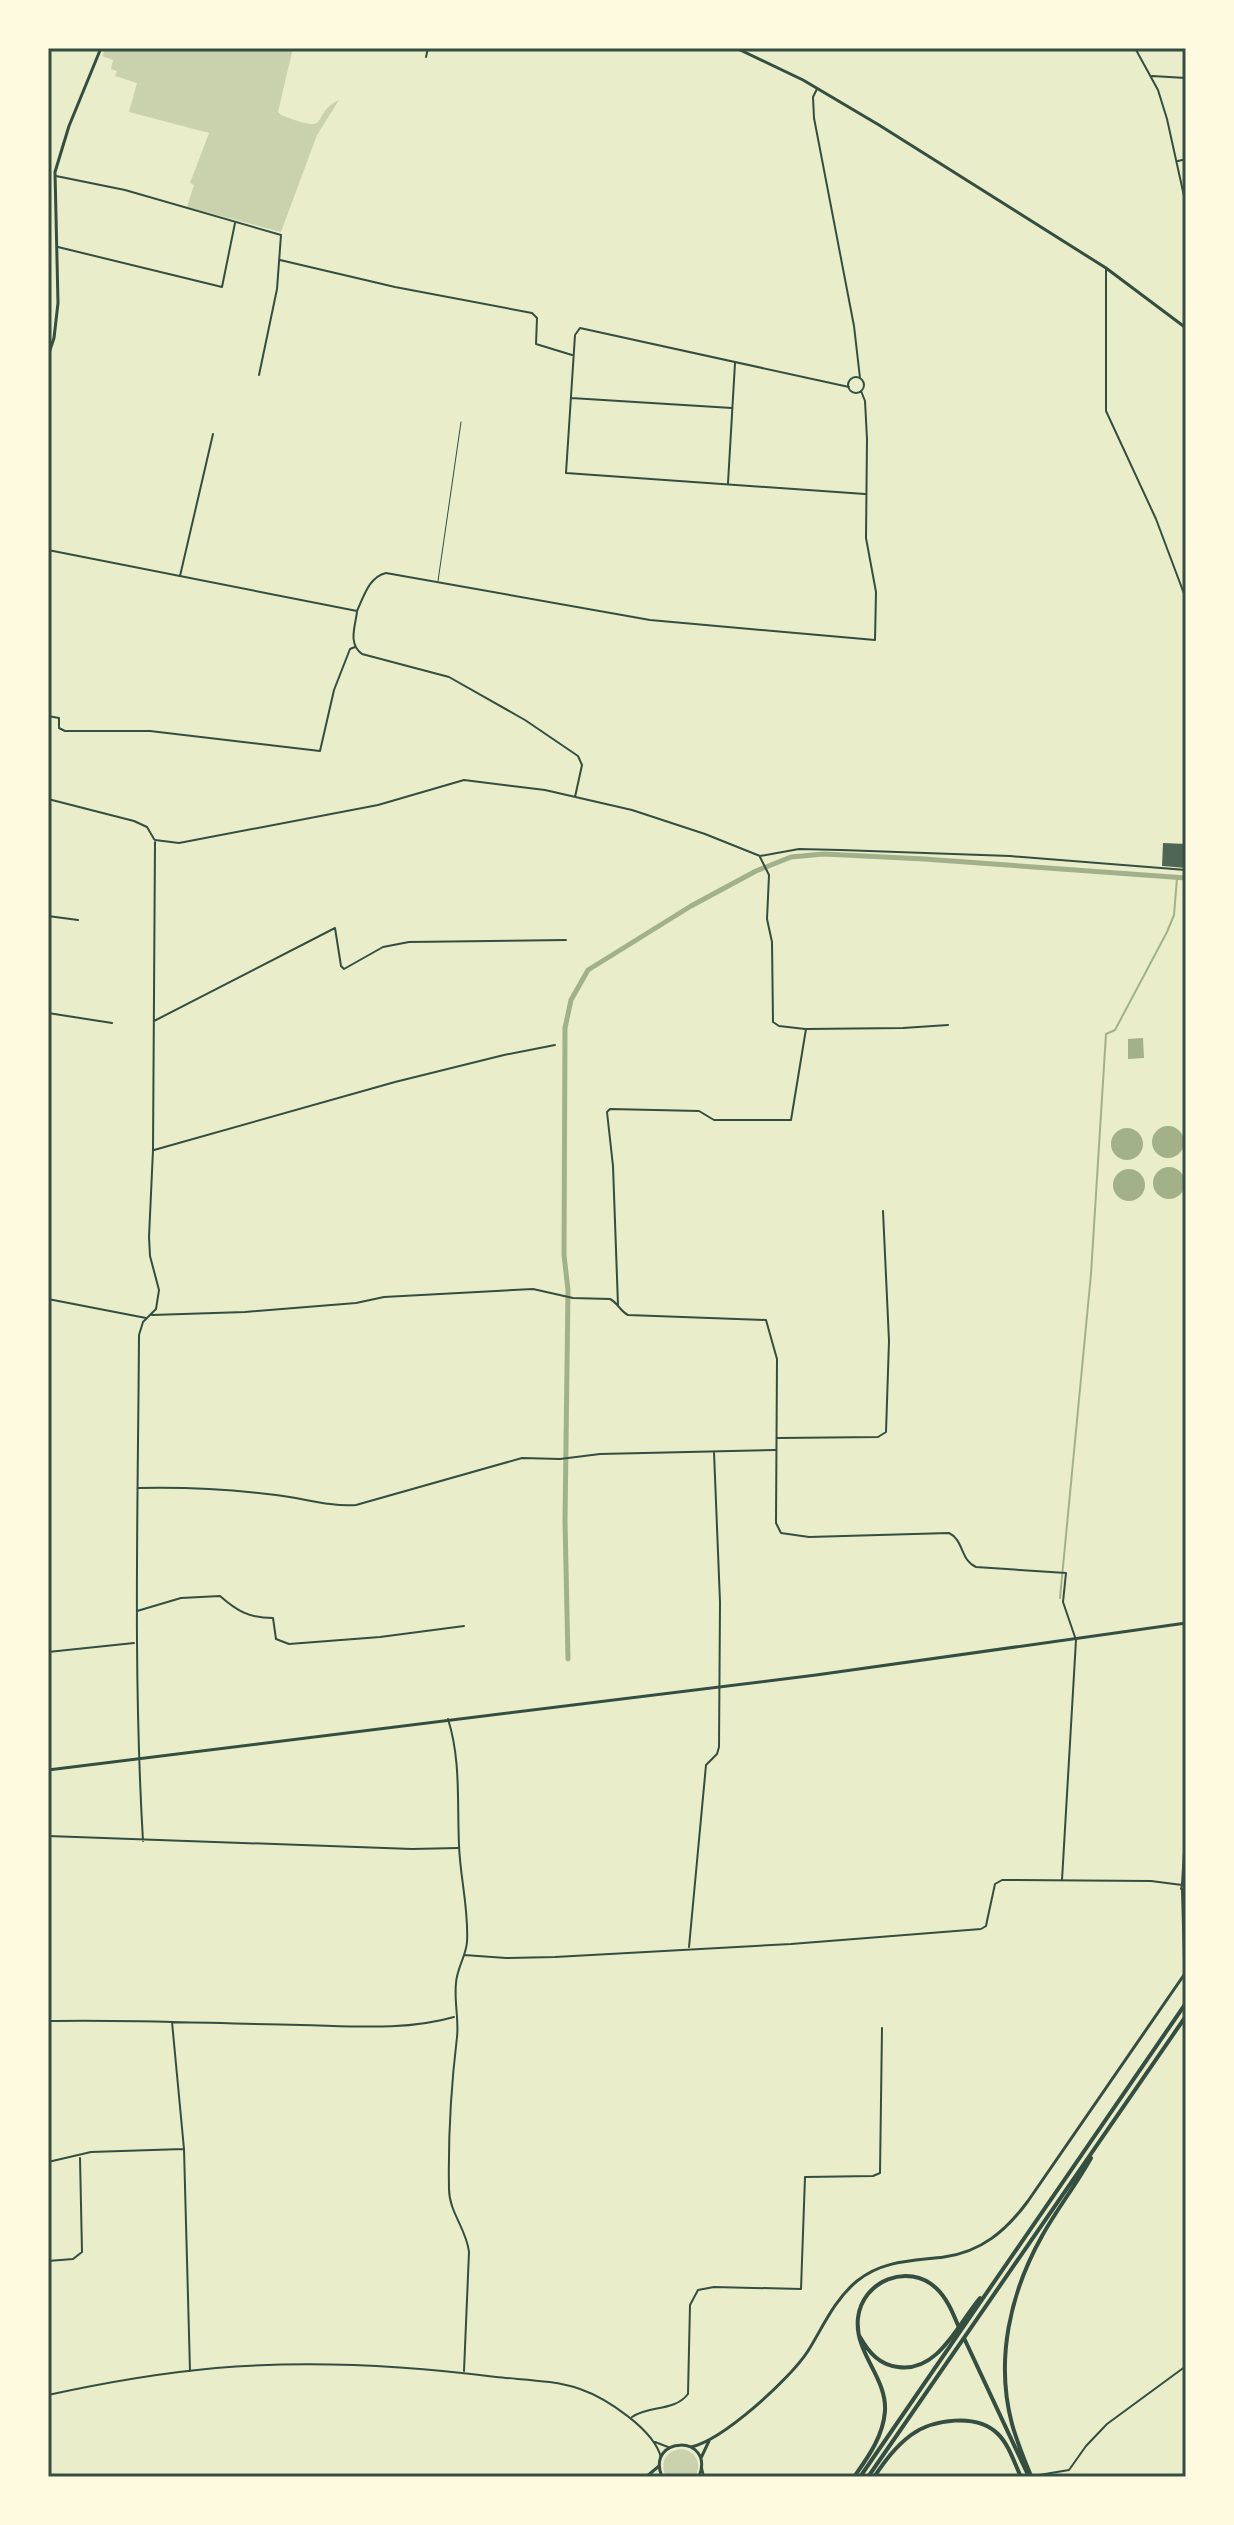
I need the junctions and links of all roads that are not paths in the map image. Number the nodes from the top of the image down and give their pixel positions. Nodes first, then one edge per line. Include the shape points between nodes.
1 (101, 48) edge
2 (428, 48) edge
3 (736, 48) edge
4 (1135, 48) edge
5 (426, 57) dead end
6 (1150, 76) junction
7 (1186, 78) edge
8 (817, 88) junction
9 (1186, 159) edge
10 (1177, 161) junction
11 (48, 169) edge
12 (55, 174) junction
13 (48, 188) edge
14 (55, 190) junction
15 (1186, 205) edge
16 (235, 222) junction
17 (57, 247) junction
18 (279, 260) junction
19 (1106, 268) junction
20 (1186, 328) edge
21 (574, 355) junction
22 (48, 356) edge
23 (735, 362) junction
24 (259, 375) dead end
25 (860, 378) junction
26 (849, 387) junction
27 (861, 391) junction
28 (570, 398) junction
29 (732, 408) junction
30 (461, 422) dead end
31 (213, 434) dead end
32 (728, 483) junction
33 (866, 494) junction
34 (48, 550) edge
35 (180, 577) junction
36 (438, 581) junction
37 (1186, 599) edge
38 (357, 611) junction
39 (355, 647) junction
40 (48, 716) edge
41 (575, 797) junction
42 (48, 799) edge
43 (155, 840) junction
44 (760, 856) junction
45 (1186, 870) edge
46 (48, 916) edge
47 (78, 920) dead end
48 (566, 940) dead end
49 (48, 1013) edge
50 (153, 1021) junction
51 (112, 1023) dead end
52 (948, 1025) dead end
53 (806, 1029) junction
54 (555, 1045) dead end
55 (153, 1150) junction
56 (883, 1211) dead end
57 (48, 1299) edge
58 (618, 1306) junction
59 (152, 1315) junction
60 (147, 1318) junction
61 (776, 1438) junction
62 (776, 1450) junction
63 (714, 1451) junction
64 (137, 1488) junction
65 (136, 1612) junction
66 (1186, 1623) edge
67 (464, 1626) dead end
68 (1076, 1640) junction
69 (135, 1643) junction
70 (48, 1652) edge
71 (721, 1685) junction
72 (448, 1719) junction
73 (138, 1758) junction
74 (48, 1770) edge
75 (48, 1818) edge
76 (1186, 1818) edge
77 (49, 1836) edge
78 (143, 1841) junction
79 (459, 1848) junction
80 (1062, 1880) junction
81 (1182, 1887) junction
82 (1186, 1890) edge
83 (689, 1949) junction
84 (464, 1955) junction
85 (1184, 1962) dead end
86 (1186, 1972) edge
87 (1186, 2003) edge
88 (1186, 2016) edge
89 (456, 2017) junction
90 (48, 2021) edge
91 (172, 2021) junction
92 (882, 2028) dead end
93 (1102, 2138) junction
94 (184, 2149) junction
95 (80, 2156) junction
96 (48, 2162) edge
97 (48, 2261) edge
98 (994, 2283) junction
99 (859, 2335) junction
100 (1186, 2366) edge
101 (464, 2371) junction
102 (190, 2372) junction
103 (48, 2395) edge
104 (630, 2419) junction
105 (654, 2441) junction
106 (709, 2441) junction
107 (671, 2447) junction
108 (691, 2447) junction
109 (661, 2458) junction
110 (701, 2458) junction
111 (659, 2466) junction
112 (646, 2477) edge
113 (662, 2477) edge
114 (703, 2477) edge
115 (857, 2477) edge
116 (871, 2477) edge
117 (1004, 2477) edge
118 (1026, 2477) edge

1 - 12 street
2 - 5 street
3 - 8 street
4 - 6 street
6 - 7 street
6 - 10 street
8 - 19 street
8 - 25 street via 812,105
9 - 10 street
10 - 15 street
11 - 12 street
12 - 14 street
12 - 16 street
13 - 14 street
14 - 17 street
16 - 17 street via 222,287
16 - 18 street via 281,235
17 - 22 street via 58,303
18 - 21 street via 532,313 537,318 536,344
18 - 24 street
19 - 20 street
19 - 37 street via 1106,411
21 - 23 street via 575,333 582,327
21 - 28 street
23 - 26 street
23 - 29 street
25 - 26 street via 851,380
25 - 27 street
26 - 27 street via 854,393
27 - 33 street
28 - 29 street
28 - 32 street via 566,473
29 - 32 street
30 - 36 lane
31 - 35 street
32 - 33 street
33 - 36 street via 875,640 650,620
34 - 35 street
35 - 38 street
36 - 38 street via 380,574
38 - 39 street
39 - 40 street via 334,690 320,751 150,731 65,731 59,728 59,718
39 - 41 street via 362,654 449,677 578,756 582,765
41 - 43 street via 464,780 378,805 179,843
41 - 44 street via 632,810
42 - 43 street via 134,821 147,827
43 - 50 street
44 - 45 street via 799,849 881,851
44 - 53 street via 769,875 773,1022
46 - 47 street
48 - 50 street via 409,942 383,947 344,969 335,928
49 - 51 street
50 - 55 street
52 - 53 street
53 - 58 street via 791,1120 714,1120 699,1111 607,1112
54 - 55 street via 395,1082
55 - 59 street via 149,1237 159,1290
56 - 61 street via 889,1341 886,1432 878,1437
57 - 60 street
58 - 59 street via 610,1299 533,1289
58 - 61 street via 628,1315 766,1320 777,1359
59 - 60 street
60 - 64 street via 139,1335
61 - 62 street
62 - 63 street
62 - 68 street via 776,1523 781,1533 949,1533 971,1565 1066,1573 1063,1602
63 - 64 street via 522,1458 356,1505 257,1493
63 - 71 street
64 - 65 street
65 - 67 street via 181,1598 220,1596 238,1612 273,1618 276,1639 289,1644
65 - 69 street
66 - 68 street
68 - 71 street
68 - 80 street
69 - 70 street
69 - 73 street
71 - 72 street
71 - 83 street via 719,1747 706,1765
72 - 73 street
72 - 79 street via 457,1753
73 - 74 street
73 - 78 street
75 - 77 street
76 - 81 street
77 - 78 street
78 - 79 street
79 - 84 street via 467,1933
80 - 81 street via 1151,1881
80 - 83 street via 996,1882 981,1929
81 - 82 street
81 - 85 street
83 - 84 street via 517,1958
84 - 89 street via 456,1978
86 - 106 street via 1010,2224 970,2251 889,2264 859,2280 833,2307 786,2379
87 - 98 highway
88 - 93 highway
89 - 91 street via 367,2026
89 - 101 street via 449,2190 469,2252
90 - 91 street
91 - 94 street
92 - 104 street via 880,2173 805,2177 801,2289 698,2290 690,2305 688,2394 677,2404
93 - 116 highway
93 - 118 highway via 1041,2238 1009,2322 1006,2392
94 - 95 street
94 - 102 street
95 - 96 street
95 - 97 street via 82,2252 73,2259
98 - 99 highway via 943,2347 920,2365 888,2365
98 - 115 highway
99 - 115 highway via 880,2382 885,2410 875,2446
99 - 118 highway via 860,2306 876,2285 894,2277 921,2278 937,2288
100 - 117 street via 1107,2424 1069,2470
101 - 102 street via 329,2363
101 - 104 street via 575,2387
102 - 103 street
104 - 105 street
105 - 107 street
105 - 109 street
106 - 108 street
106 - 110 street
107 - 108 street
107 - 109 street
108 - 110 street
109 - 111 street
110 - 114 street
111 - 112 street
111 - 113 street
116 - 118 highway via 916,2431 968,2421 988,2426

